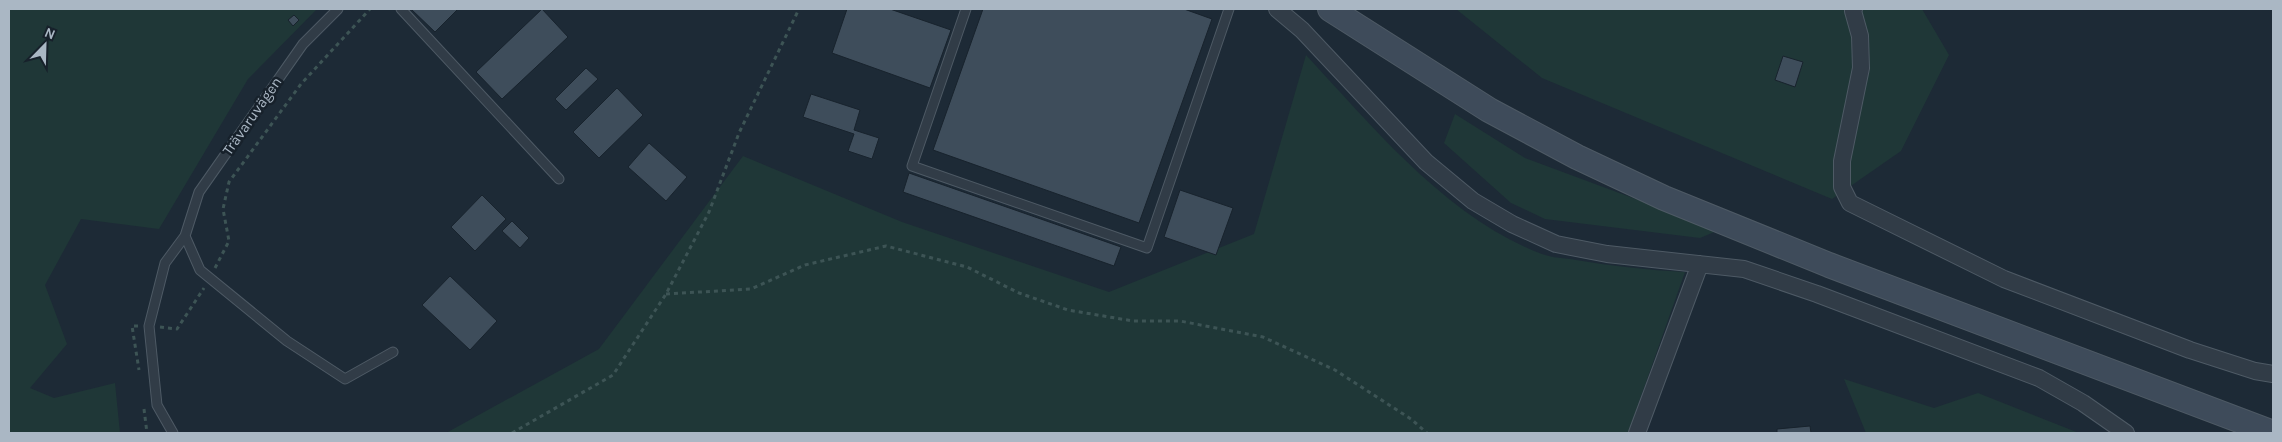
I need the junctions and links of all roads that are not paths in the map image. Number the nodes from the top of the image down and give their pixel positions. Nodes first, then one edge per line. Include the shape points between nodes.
1 (338, 9) edge
2 (401, 9) edge
3 (966, 9) edge
4 (1229, 9) edge
5 (1277, 9) edge
6 (1330, 9) edge
7 (1854, 9) edge
8 (559, 179) dead end
9 (186, 236) junction
10 (1700, 264) junction
11 (393, 352) dead end
12 (2273, 374) edge
13 (173, 433) edge
14 (1637, 433) edge
15 (2126, 433) edge
16 (2273, 433) edge

1 - 9 lane, Trävaruvägen via 302,44 199,192
2 - 8 lane
3 - 4 lane via 912,166 1147,248
5 - 10 street via 1302,30 1426,162 1473,201 1556,244 1607,254
6 - 16 main road via 1489,110 1664,198 1829,265
7 - 12 street via 1860,36 1861,68 1842,161 1842,187 1850,203 2004,279 2190,350
9 - 11 lane via 200,270 287,342 345,379
9 - 13 lane via 165,263 149,326 157,405
10 - 14 street
10 - 15 street via 1744,269 2039,378

